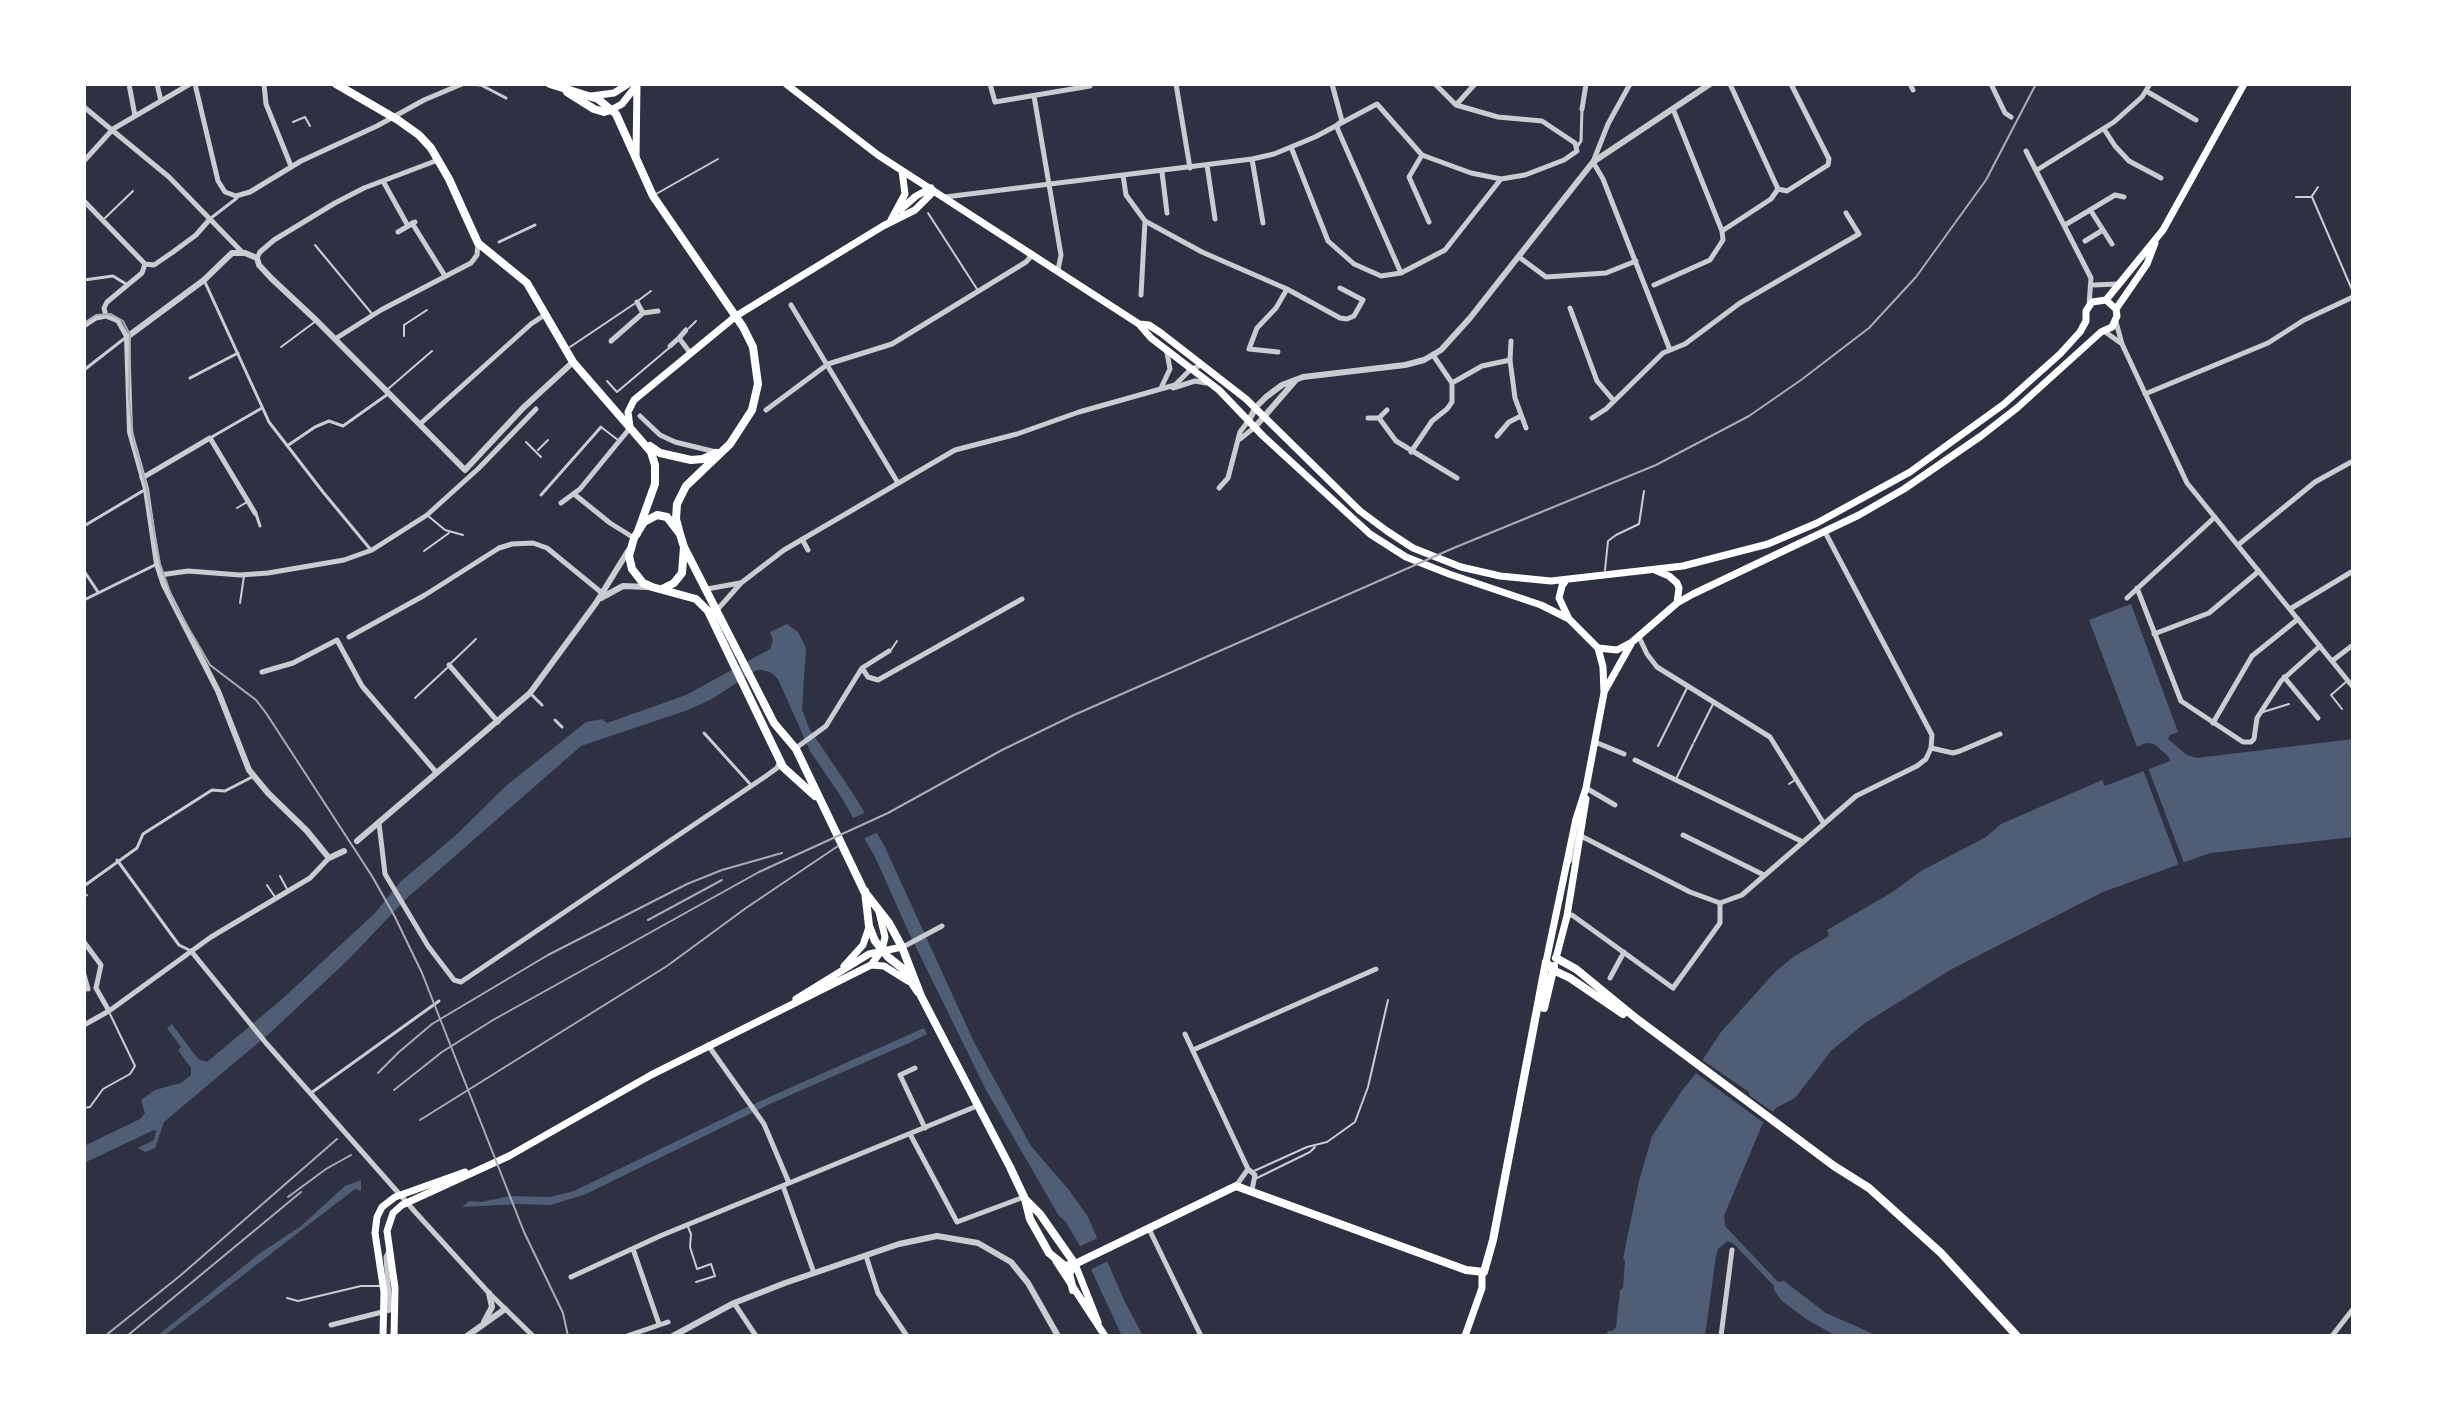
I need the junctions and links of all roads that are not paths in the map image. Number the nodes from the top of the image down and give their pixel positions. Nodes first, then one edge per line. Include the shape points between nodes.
1 (129, 84) edge
2 (157, 84) edge
3 (193, 84) edge
4 (264, 84) edge
5 (336, 84) edge
6 (462, 84) edge
7 (479, 84) edge
8 (550, 84) edge
9 (628, 84) edge
10 (637, 84) edge
11 (786, 84) edge
12 (990, 84) edge
13 (1176, 84) edge
14 (1332, 84) edge
15 (1435, 84) edge
16 (1475, 84) edge
17 (1586, 84) edge
18 (1630, 84) edge
19 (1710, 84) edge
20 (1730, 84) edge
21 (1791, 84) edge
22 (1991, 84) edge
23 (2150, 84) edge
24 (2244, 84) edge
25 (1090, 86) dead end
26 (563, 89) junction
27 (2146, 91) junction
28 (589, 96) junction
29 (1034, 96) junction
30 (506, 98) dead end
31 (161, 101) junction
32 (1456, 105) junction
33 (84, 107) edge
34 (1582, 109) joint
35 (1673, 109) junction
36 (611, 110) junction
37 (135, 116) junction
38 (393, 117) junction
39 (2011, 117) dead end
40 (2196, 120) dead end
41 (293, 122) dead end
42 (1337, 125) junction
43 (310, 126) dead end
44 (113, 129) junction
45 (2104, 129) junction
46 (1291, 147) junction
47 (1577, 147) junction
48 (2026, 151) dead end
49 (1422, 155) junction
50 (718, 159) dead end
51 (1252, 159) junction
52 (438, 160) junction
53 (636, 160) junction
54 (84, 161) edge
55 (1593, 162) junction
56 (1207, 165) junction
57 (291, 166) junction
58 (1190, 168) junction
59 (2037, 170) junction
60 (902, 171) junction
61 (1162, 172) junction
62 (1123, 175) junction
63 (2161, 178) dead end
64 (1501, 179) junction
65 (383, 181) junction
66 (1049, 186) junction
67 (2318, 187) dead end
68 (1778, 189) junction
69 (932, 190) junction
70 (133, 191) dead end
71 (240, 196) junction
72 (653, 196) junction
73 (945, 197) junction
74 (2124, 197) dead end
75 (2296, 197) dead end
76 (2312, 197) junction
77 (84, 201) edge
78 (2091, 211) junction
79 (897, 212) junction
80 (928, 213) dead end
81 (1167, 213) dead end
82 (1846, 213) dead end
83 (210, 219) junction
84 (1215, 219) dead end
85 (102, 220) junction
86 (1145, 221) junction
87 (889, 222) junction
88 (1429, 222) dead end
89 (1263, 223) dead end
90 (412, 224) junction
91 (535, 225) dead end
92 (2065, 225) junction
93 (2103, 230) junction
94 (1722, 231) junction
95 (398, 232) dead end
96 (2085, 241) dead end
97 (499, 242) dead end
98 (478, 243) junction
99 (2155, 243) junction
100 (2112, 244) dead end
101 (315, 245) dead end
102 (242, 252) junction
103 (1034, 254) junction
104 (1519, 257) junction
105 (257, 258) junction
106 (1636, 261) junction
107 (145, 264) junction
108 (1058, 270) junction
109 (1401, 273) junction
110 (445, 276) junction
111 (84, 280) edge
112 (204, 280) junction
113 (2123, 280) junction
114 (126, 284) junction
115 (2093, 284) junction
116 (1654, 285) dead end
117 (1340, 288) dead end
118 (1287, 289) junction
119 (651, 291) dead end
120 (978, 291) junction
121 (2353, 294) edge
122 (1141, 295) dead end
123 (2105, 300) junction
124 (637, 302) junction
125 (791, 305) dead end
126 (2088, 306) junction
127 (1570, 308) dead end
128 (2116, 309) junction
129 (427, 310) dead end
130 (658, 311) dead end
131 (643, 313) junction
132 (546, 314) junction
133 (373, 315) junction
134 (106, 316) junction
135 (736, 316) junction
136 (317, 321) junction
137 (696, 321) dead end
138 (2086, 321) junction
139 (2116, 322) junction
140 (1139, 324) junction
141 (84, 326) edge
142 (686, 330) joint
143 (2102, 332) junction
144 (404, 336) dead end
145 (127, 337) junction
146 (679, 338) junction
147 (335, 339) junction
148 (611, 341) dead end
149 (1511, 341) dead end
150 (2122, 344) junction
151 (670, 346) joint
152 (281, 347) dead end
153 (1165, 348) junction
154 (566, 350) junction
155 (1670, 350) junction
156 (432, 351) dead end
157 (1278, 352) dead end
158 (238, 353) junction
159 (691, 354) junction
160 (1433, 355) junction
161 (1510, 360) junction
162 (573, 362) junction
163 (828, 364) junction
164 (1203, 365) junction
165 (1191, 369) junction
166 (84, 370) edge
167 (190, 378) dead end
168 (1296, 380) junction
169 (607, 381) dead end
170 (1452, 383) junction
171 (1212, 385) junction
172 (1160, 389) junction
173 (388, 392) junction
174 (2145, 394) junction
175 (1614, 401) junction
176 (1256, 407) junction
177 (262, 408) junction
178 (536, 409) dead end
179 (1271, 409) junction
180 (766, 410) dead end
181 (1387, 410) dead end
182 (640, 416) dead end
183 (1265, 416) junction
184 (1521, 416) junction
185 (1368, 418) dead end
186 (1379, 418) junction
187 (1592, 418) dead end
188 (1249, 420) junction
189 (1272, 423) junction
190 (420, 424) junction
191 (601, 427) joint
192 (630, 427) junction
193 (1255, 427) junction
194 (1526, 428) dead end
195 (1497, 436) dead end
196 (210, 438) junction
197 (548, 440) dead end
198 (1239, 440) junction
199 (619, 441) junction
200 (526, 442) dead end
201 (643, 442) junction
202 (730, 444) junction
203 (287, 446) junction
204 (537, 451) junction
205 (716, 452) junction
206 (1411, 452) junction
207 (541, 457) dead end
208 (2353, 461) edge
209 (465, 470) junction
210 (470, 477) junction
211 (142, 478) junction
212 (1457, 478) dead end
213 (899, 485) junction
214 (1219, 488) dead end
215 (146, 489) junction
216 (1644, 491) dead end
217 (574, 494) junction
218 (541, 495) dead end
219 (248, 501) junction
220 (561, 503) dead end
221 (237, 508) dead end
222 (255, 513) joint
223 (427, 515) junction
224 (2215, 517) junction
225 (84, 526) edge
226 (260, 526) dead end
227 (451, 532) junction
228 (1825, 532) junction
229 (680, 534) junction
230 (463, 535) dead end
231 (635, 536) junction
232 (802, 539) junction
233 (2238, 545) junction
234 (684, 547) junction
235 (630, 548) junction
236 (372, 550) junction
237 (808, 550) dead end
238 (424, 551) dead end
239 (157, 564) junction
240 (1655, 570) junction
241 (84, 571) edge
242 (2259, 571) junction
243 (2353, 571) edge
244 (160, 575) junction
245 (242, 575) junction
246 (1605, 576) junction
247 (1566, 580) junction
248 (741, 583) junction
249 (652, 587) junction
250 (2137, 588) junction
251 (662, 589) junction
252 (707, 589) junction
253 (99, 593) junction
254 (602, 593) junction
255 (2127, 598) dead end
256 (1022, 599) dead end
257 (84, 600) edge
258 (240, 603) dead end
259 (596, 603) junction
260 (1677, 603) junction
261 (2290, 609) junction
262 (717, 610) junction
263 (1569, 619) junction
264 (2298, 619) junction
265 (2152, 631) junction
266 (349, 637) dead end
267 (476, 639) dead end
268 (1636, 639) junction
269 (897, 641) dead end
270 (2353, 645) edge
271 (2320, 646) junction
272 (1598, 648) junction
273 (889, 651) joint
274 (2332, 661) junction
275 (449, 665) junction
276 (740, 667) junction
277 (862, 668) junction
278 (262, 672) dead end
279 (2284, 677) junction
280 (748, 684) junction
281 (2351, 684) edge
282 (1688, 686) junction
283 (530, 693) junction
284 (1604, 693) junction
285 (415, 698) dead end
286 (1714, 702) junction
287 (2289, 704) dead end
288 (542, 705) dead end
289 (2342, 709) dead end
290 (2261, 712) junction
291 (2318, 718) dead end
292 (555, 720) dead end
293 (498, 722) junction
294 (2213, 723) junction
295 (562, 727) dead end
296 (704, 733) dead end
297 (2000, 734) dead end
298 (1595, 742) junction
299 (799, 745) junction
300 (1658, 746) dead end
301 (1931, 748) junction
302 (1626, 755) dead end
303 (1634, 759) dead end
304 (780, 761) junction
305 (436, 772) junction
306 (254, 776) junction
307 (1675, 780) junction
308 (1796, 780) junction
309 (1789, 784) dead end
310 (751, 785) junction
311 (1586, 788) junction
312 (818, 800) junction
313 (1615, 805) dead end
314 (380, 819) junction
315 (1824, 824) junction
316 (1579, 835) junction
317 (1683, 835) dead end
318 (357, 841) dead end
319 (1803, 842) junction
320 (344, 851) dead end
321 (329, 858) junction
322 (117, 860) junction
323 (1565, 867) junction
324 (1764, 875) junction
325 (280, 876) dead end
326 (267, 885) dead end
327 (84, 886) edge
328 (288, 891) junction
329 (864, 891) junction
330 (276, 898) junction
331 (1720, 903) junction
332 (879, 912) junction
333 (1567, 916) junction
334 (869, 926) junction
335 (942, 926) dead end
336 (84, 942) edge
337 (902, 947) junction
338 (882, 950) junction
339 (191, 951) junction
340 (1624, 952) junction
341 (1556, 958) junction
342 (1546, 962) junction
343 (871, 965) junction
344 (1376, 969) dead end
345 (840, 970) junction
346 (1553, 970) junction
347 (84, 975) edge
348 (1610, 978) dead end
349 (910, 982) junction
350 (96, 988) junction
351 (86, 990) edge
352 (921, 996) junction
353 (1388, 1000) dead end
354 (439, 1001) dead end
355 (109, 1011) junction
356 (778, 1013) junction
357 (1638, 1020) junction
358 (1536, 1022) junction
359 (84, 1025) edge
360 (1185, 1034) dead end
361 (708, 1045) junction
362 (1193, 1050) junction
363 (915, 1068) dead end
364 (311, 1093) junction
365 (978, 1105) junction
366 (84, 1108) edge
367 (925, 1128) junction
368 (910, 1134) junction
369 (1315, 1146) junction
370 (1251, 1170) junction
371 (1256, 1179) junction
372 (786, 1185) junction
373 (1236, 1186) junction
374 (1252, 1190) junction
375 (403, 1198) junction
376 (1024, 1198) junction
377 (687, 1224) junction
378 (1148, 1228) junction
379 (633, 1249) junction
380 (389, 1250) junction
381 (1732, 1250) dead end
382 (866, 1256) junction
383 (1056, 1261) junction
384 (1079, 1262) junction
385 (814, 1273) junction
386 (1482, 1273) junction
387 (571, 1277) dead end
388 (696, 1282) dead end
389 (386, 1285) junction
390 (1073, 1290) junction
391 (489, 1293) junction
392 (287, 1298) dead end
393 (734, 1303) junction
394 (505, 1309) junction
395 (2353, 1309) edge
396 (389, 1310) junction
397 (484, 1322) junction
398 (668, 1322) dead end
399 (659, 1324) junction
400 (331, 1325) dead end
401 (1100, 1328) junction
402 (383, 1336) edge
403 (394, 1336) edge
404 (467, 1336) edge
405 (533, 1336) edge
406 (627, 1336) edge
407 (673, 1336) edge
408 (756, 1336) edge
409 (907, 1336) edge
410 (1058, 1336) edge
411 (1105, 1336) edge
412 (1201, 1336) edge
413 (1465, 1336) edge
414 (1721, 1336) edge
415 (2017, 1336) edge
416 (2332, 1336) edge

1 - 37 street
2 - 31 street
3 - 31 street
3 - 71 street via 218,181 225,192
4 - 57 street via 266,104
5 - 38 highway
6 - 38 street
7 - 30 street
8 - 26 highway
9 - 28 main road via 614,93
10 - 36 main road
10 - 53 main road
11 - 60 main road
12 - 29 street via 995,102
13 - 58 street
14 - 42 street via 1342,121
15 - 32 street
16 - 32 street
17 - 34 street
18 - 55 street
19 - 35 street
20 - 68 street
21 - 68 street via 1829,159 1795,187
22 - 39 street
23 - 27 street
24 - 99 main road
25 - 29 street
26 - 28 highway
26 - 36 highway via 594,109
27 - 40 street
27 - 45 street
28 - 36 highway
29 - 66 street
31 - 37 street
32 - 47 street via 1498,117 1542,121
33 - 44 street
34 - 47 street
35 - 55 street
35 - 94 street
36 - 53 highway
37 - 44 street
38 - 52 highway via 419,135
38 - 57 street
41 - 43 lane via 305,117
42 - 46 street
42 - 49 street via 1377,104
42 - 109 street
44 - 54 street
44 - 83 street
45 - 59 street
45 - 63 street via 2129,161
46 - 51 street
46 - 109 street via 1328,241 1370,273
47 - 64 street via 1573,155 1542,170
48 - 59 street
49 - 64 street
49 - 88 street via 1409,177
50 - 72 lane
51 - 56 street
51 - 89 street
52 - 65 street
52 - 98 highway
53 - 72 highway
55 - 104 street
55 - 106 street
56 - 58 street
56 - 84 street
57 - 71 street
58 - 61 street
59 - 92 street
60 - 69 main road
60 - 79 main road via 905,194
61 - 62 street
61 - 81 street
62 - 66 street
62 - 86 street via 1126,195
64 - 109 street via 1445,250
65 - 90 street
65 - 105 street via 296,226
66 - 73 street
66 - 108 street via 1061,255
67 - 76 lane
68 - 94 street
69 - 73 main road
69 - 79 main road
69 - 87 main road via 915,210
70 - 85 lane
71 - 83 street
72 - 135 highway
73 - 103 main road
74 - 78 street via 2115,195
75 - 76 lane
76 - 121 lane
77 - 85 street
78 - 92 street
78 - 93 street
79 - 87 main road
80 - 120 lane
82 - 155 street via 1859,234
83 - 102 street
83 - 107 street via 173,252 154,265
85 - 107 street
86 - 118 street
86 - 122 street
87 - 135 main road
90 - 95 street
90 - 110 street
91 - 97 street
92 - 115 street
93 - 96 street
93 - 100 street
94 - 116 street via 1723,240 1710,260
98 - 110 street via 471,263
98 - 132 highway via 527,283
99 - 113 main road
99 - 128 main road
101 - 133 lane
102 - 105 street
102 - 112 street via 232,253
103 - 108 main road
103 - 120 street
104 - 106 street via 1546,277 1606,273
104 - 160 street via 1448,344
105 - 136 street
106 - 155 street
107 - 114 street via 142,273
108 - 140 main road
110 - 133 street
111 - 114 street via 113,276
112 - 145 street
112 - 158 street
113 - 115 street via 2111,286
113 - 123 main road
114 - 134 street via 107,302
115 - 123 street
115 - 126 street
117 - 118 street via 1363,300 1354,316 1340,318
118 - 157 street via 1257,328 1249,349
119 - 124 lane
120 - 163 street via 889,346
121 - 174 street via 2268,343
123 - 126 main road
123 - 128 main road
124 - 131 street
124 - 154 lane
125 - 163 street
126 - 138 main road
127 - 175 street via 1597,381
128 - 139 main road
129 - 144 lane via 404,325
130 - 131 street
131 - 148 street
132 - 154 highway
132 - 190 street
133 - 147 street
134 - 141 street
134 - 145 street via 118,321
135 - 159 main road
135 - 202 highway via 753,347 758,384 752,410
136 - 147 street
136 - 152 lane
137 - 142 lane
138 - 143 main road
138 - 240 main road via 2060,354 2004,404 1890,484 1776,541
139 - 143 main road
139 - 150 street
140 - 153 main road
140 - 164 main road via 1149,325
142 - 146 street
143 - 150 street
143 - 228 main road via 1945,463
145 - 166 street
145 - 211 street via 129,423
146 - 151 street
146 - 159 street
147 - 173 street
149 - 161 street
150 - 174 street
151 - 169 lane via 617,392
153 - 165 main road
153 - 172 street via 1170,369
154 - 162 highway
155 - 175 street
156 - 173 lane
158 - 167 street
158 - 177 street
159 - 192 main road via 634,400 628,412
160 - 168 street via 1405,365
160 - 170 street
161 - 170 street via 1482,366
161 - 184 street
162 - 192 highway
162 - 209 street
163 - 180 street
163 - 213 street
164 - 165 street
164 - 176 main road
165 - 171 main road
165 - 172 street via 1175,385
168 - 176 street
168 - 179 street
170 - 206 street via 1452,402
171 - 172 street via 1195,381
171 - 188 main road
172 - 213 street via 955,450
173 - 190 street
173 - 203 street via 343,426 329,421
174 - 224 street via 2181,473
175 - 187 street
176 - 183 main road
176 - 188 street
177 - 196 street
177 - 203 street
178 - 210 street
179 - 183 street
179 - 189 street
181 - 186 street
182 - 205 street via 660,435
183 - 189 main road
183 - 193 street
184 - 194 street
184 - 195 street
185 - 186 street
186 - 206 street
188 - 193 main road
188 - 198 street
189 - 247 main road via 1360,511 1413,548 1461,567 1532,580
190 - 209 street
191 - 199 lane
191 - 218 street
192 - 199 street
192 - 201 highway
193 - 198 street
193 - 263 main road via 1351,518 1406,557
196 - 211 street
196 - 219 street
197 - 204 lane
198 - 214 street via 1232,469
199 - 217 street
200 - 204 lane
201 - 205 highway via 681,459 703,459
201 - 231 highway via 655,461 656,476
202 - 205 highway
202 - 229 highway via 686,486 677,504
203 - 236 street
204 - 207 lane
206 - 212 street
208 - 233 street via 2315,482
209 - 210 street
210 - 223 street
211 - 215 street
213 - 232 street
215 - 225 street
215 - 239 street
216 - 246 lane via 1639,524 1608,541
217 - 220 street
217 - 231 street
219 - 221 lane
219 - 222 street
222 - 226 street
223 - 227 lane
223 - 236 street
224 - 233 street
224 - 250 street
227 - 230 lane
227 - 238 lane
228 - 260 main road
228 - 301 street via 1932,735
229 - 231 highway via 667,517 657,515
229 - 234 highway
231 - 235 highway
232 - 237 street
232 - 248 street
233 - 242 street
234 - 251 highway via 682,573
234 - 252 highway
235 - 249 highway via 632,569
235 - 254 street
236 - 245 street via 344,560
239 - 244 street
239 - 253 street
240 - 246 main road
240 - 260 main road via 1677,583
241 - 253 street
242 - 261 street
242 - 265 street via 2209,613
243 - 261 street
244 - 245 street
244 - 306 street
245 - 258 lane
246 - 247 main road
247 - 263 main road via 1559,598
248 - 252 street
248 - 262 street
249 - 251 highway
249 - 259 street via 623,586
250 - 255 street
250 - 265 street
251 - 276 highway via 700,602
252 - 262 highway
253 - 257 street
254 - 259 street
254 - 266 street via 547,548 512,544
256 - 277 street via 883,678 872,680
259 - 283 street
260 - 268 main road
261 - 264 street
262 - 276 highway
263 - 272 main road
264 - 271 street
264 - 294 street via 2252,656
265 - 294 street via 2181,701
267 - 275 lane
268 - 272 main road via 1617,650
268 - 282 street via 1657,667
268 - 284 main road
269 - 273 lane
270 - 274 street
271 - 274 street
271 - 279 street
272 - 284 main road
273 - 277 street
274 - 281 street
275 - 285 lane
275 - 293 street
276 - 280 highway
277 - 299 street via 829,722
278 - 305 street via 337,640 362,686
279 - 290 street
279 - 291 street
280 - 299 highway via 774,723
280 - 304 highway
281 - 289 lane via 2331,695
282 - 286 street
282 - 300 lane
283 - 288 street
283 - 293 street
284 - 298 main road
286 - 307 lane
286 - 308 street via 1770,737
287 - 290 lane
290 - 294 street via 2251,742
292 - 295 street
293 - 305 street
296 - 310 street
297 - 301 street via 1953,753
298 - 302 street
298 - 311 main road
299 - 312 highway
301 - 315 street via 1917,766 1856,796
303 - 307 street
304 - 310 street
304 - 312 highway
305 - 314 street
306 - 321 street
306 - 322 street via 225,791 212,790 143,834 137,848
307 - 319 street
308 - 309 lane
308 - 315 street
310 - 314 street via 458,982 428,946 389,881
311 - 313 street
311 - 316 main road
311 - 323 main road
312 - 329 highway
314 - 318 street
315 - 319 street
316 - 323 street
316 - 331 street
316 - 333 main road
317 - 324 street
319 - 324 street
320 - 321 street
321 - 328 street
322 - 327 street
322 - 339 street via 179,945
323 - 342 main road
324 - 331 street via 1742,895
325 - 328 lane
326 - 330 lane
328 - 330 street
329 - 332 highway
329 - 334 highway
330 - 339 street
331 - 340 street via 1720,923 1673,988
332 - 337 highway
332 - 338 main road via 885,937
333 - 340 street
333 - 341 main road
334 - 338 highway
334 - 345 main road via 863,945
335 - 337 street
336 - 350 street via 101,965
337 - 338 main road
337 - 352 highway
338 - 343 main road
338 - 345 main road
338 - 349 highway
339 - 355 street
339 - 364 street
340 - 348 street
341 - 342 highway
341 - 346 highway
341 - 357 highway
342 - 346 highway
342 - 358 highway
343 - 349 main road via 884,966
343 - 356 main road
344 - 362 street
345 - 356 main road
346 - 357 highway
346 - 358 highway
347 - 351 street
349 - 352 highway
350 - 351 street
350 - 355 street
352 - 365 highway
353 - 369 lane via 1355,1122
354 - 364 street
355 - 359 street
355 - 366 lane via 135,1068
356 - 361 main road
357 - 415 highway via 1869,1188 1941,1253
358 - 386 highway via 1489,1262
360 - 362 street
361 - 372 street via 758,1113
361 - 375 main road via 555,1130
362 - 370 street
363 - 367 street via 900,1075
364 - 375 street
365 - 367 street
365 - 376 highway
367 - 368 street
368 - 372 street
368 - 376 street via 955,1220
369 - 370 lane
369 - 371 lane
370 - 371 street
370 - 373 street
371 - 374 street
372 - 377 street
372 - 385 street
373 - 374 highway
373 - 378 highway
374 - 386 highway
375 - 380 main road via 389,1222
375 - 389 main road via 382,1207 375,1226
375 - 391 street
376 - 383 highway via 1030,1219
376 - 384 highway
377 - 379 street
377 - 388 lane via 697,1269 711,1264 715,1276
378 - 384 highway
378 - 412 street
379 - 387 street
379 - 399 street
380 - 389 street
380 - 396 main road via 394,1276
381 - 414 street
382 - 385 street
382 - 409 street via 878,1293
382 - 410 street via 926,1237 978,1243 1022,1273
383 - 384 highway via 1065,1266
383 - 390 main road
384 - 390 highway via 1069,1273
384 - 401 main road
385 - 393 street
386 - 413 main road
389 - 392 lane via 298,1301
389 - 396 main road
390 - 401 main road
391 - 394 street
391 - 397 street via 492,1307
393 - 407 street
393 - 408 street
394 - 397 street
394 - 405 street
395 - 416 street
396 - 400 street
396 - 402 main road
396 - 403 main road
397 - 404 street
398 - 399 street
399 - 406 street
401 - 411 main road

